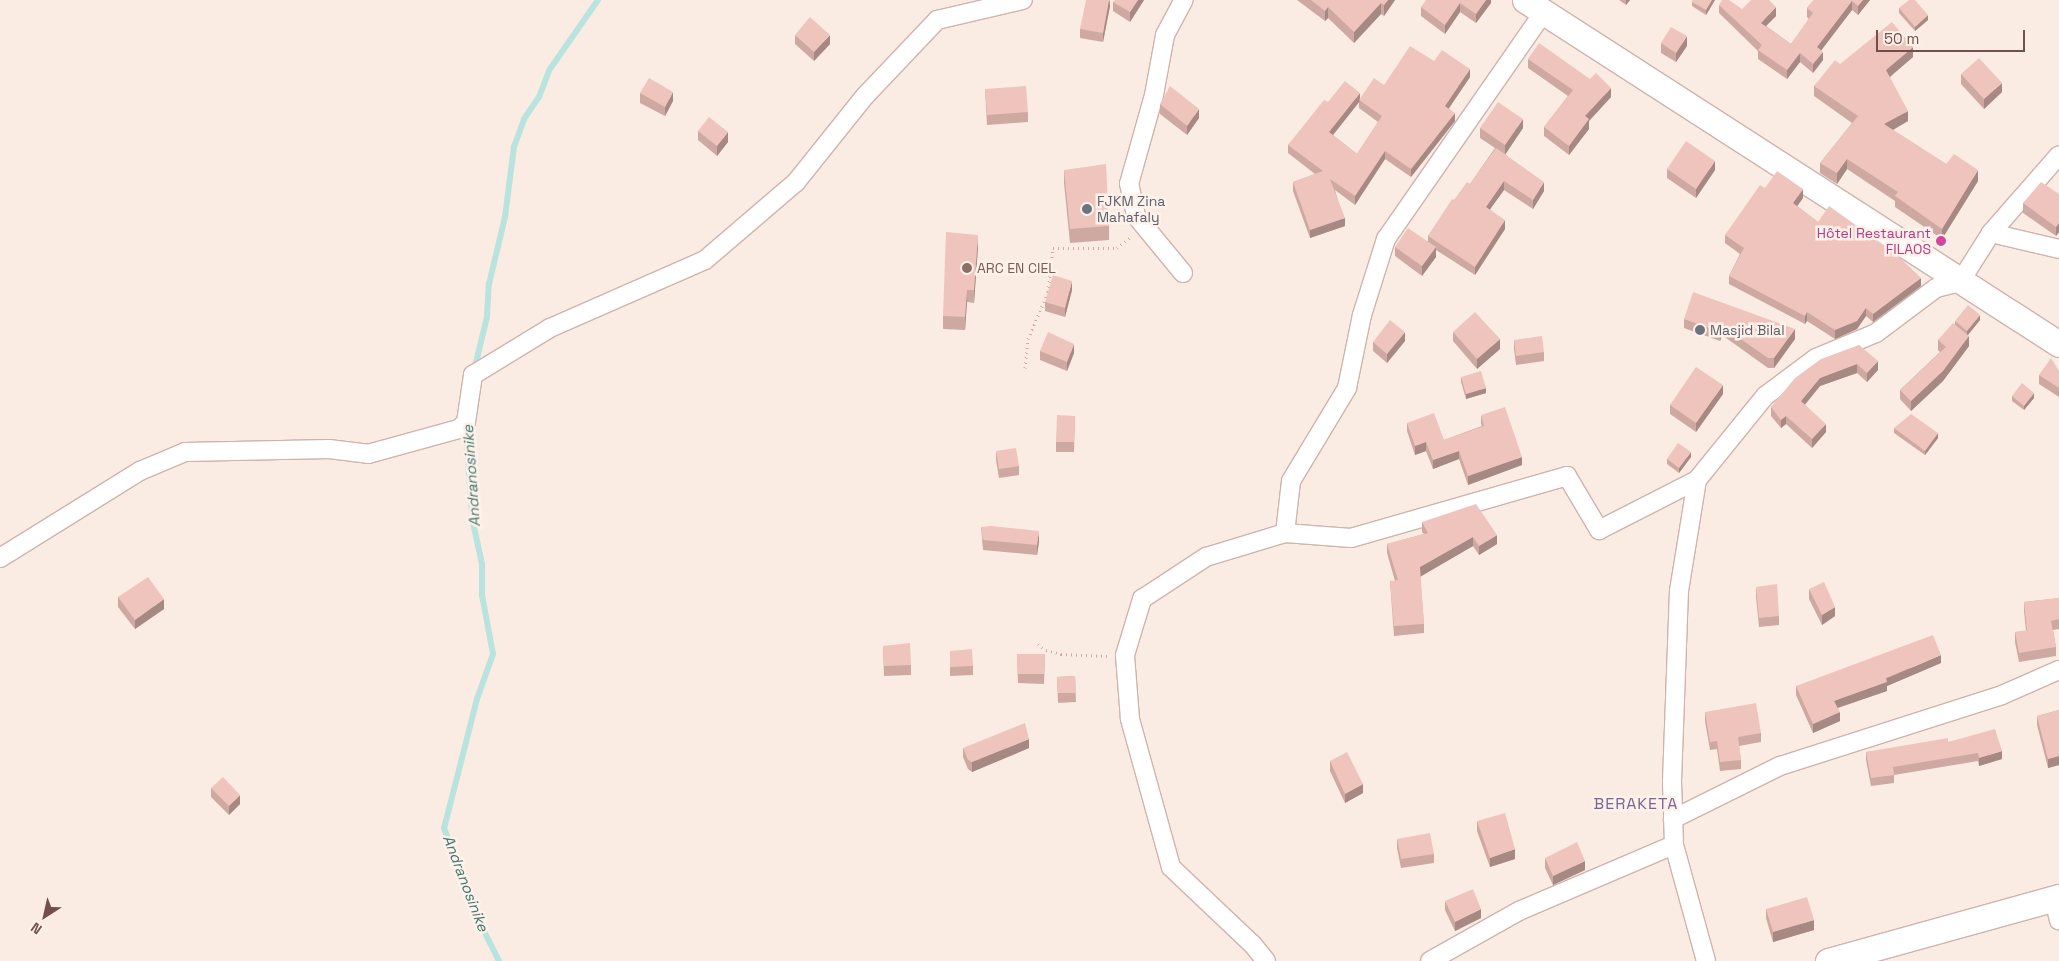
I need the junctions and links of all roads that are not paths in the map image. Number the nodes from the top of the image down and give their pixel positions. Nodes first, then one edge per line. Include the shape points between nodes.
1 (1024, 0) edge
2 (1184, 0) edge
3 (1534, 6) edge
4 (2059, 155) edge
5 (1991, 233) junction
6 (2059, 249) edge
7 (1183, 273) dead end
8 (1960, 282) junction
9 (2059, 344) edge
10 (1697, 480) junction
11 (1285, 533) junction
12 (0, 558) edge
13 (2059, 670) edge
14 (1673, 819) junction
15 (1674, 845) junction
16 (2057, 905) edge
17 (1266, 961) edge
18 (1430, 961) edge
19 (1706, 961) edge
20 (1828, 961) edge

1 - 12 street via 938,20 865,96 796,182 705,260 550,328 473,375 466,422 460,429 368,454 329,449 185,452 140,471
2 - 7 street via 1165,35 1154,95 1130,184 1136,216
3 - 8 main road
3 - 11 street via 1386,239 1362,315 1347,388 1291,481
4 - 5 street
5 - 6 street
5 - 8 street
8 - 9 main road
8 - 10 street via 1936,288 1876,334 1816,358 1766,396
10 - 11 street via 1599,530 1567,476 1484,498 1410,524 1351,538
10 - 14 street via 1679,591
11 - 17 street via 1206,557 1142,599 1125,655 1130,719 1171,867
13 - 14 street via 2002,695 1780,766
14 - 15 street
15 - 18 street via 1519,912
15 - 19 street
16 - 20 main road

